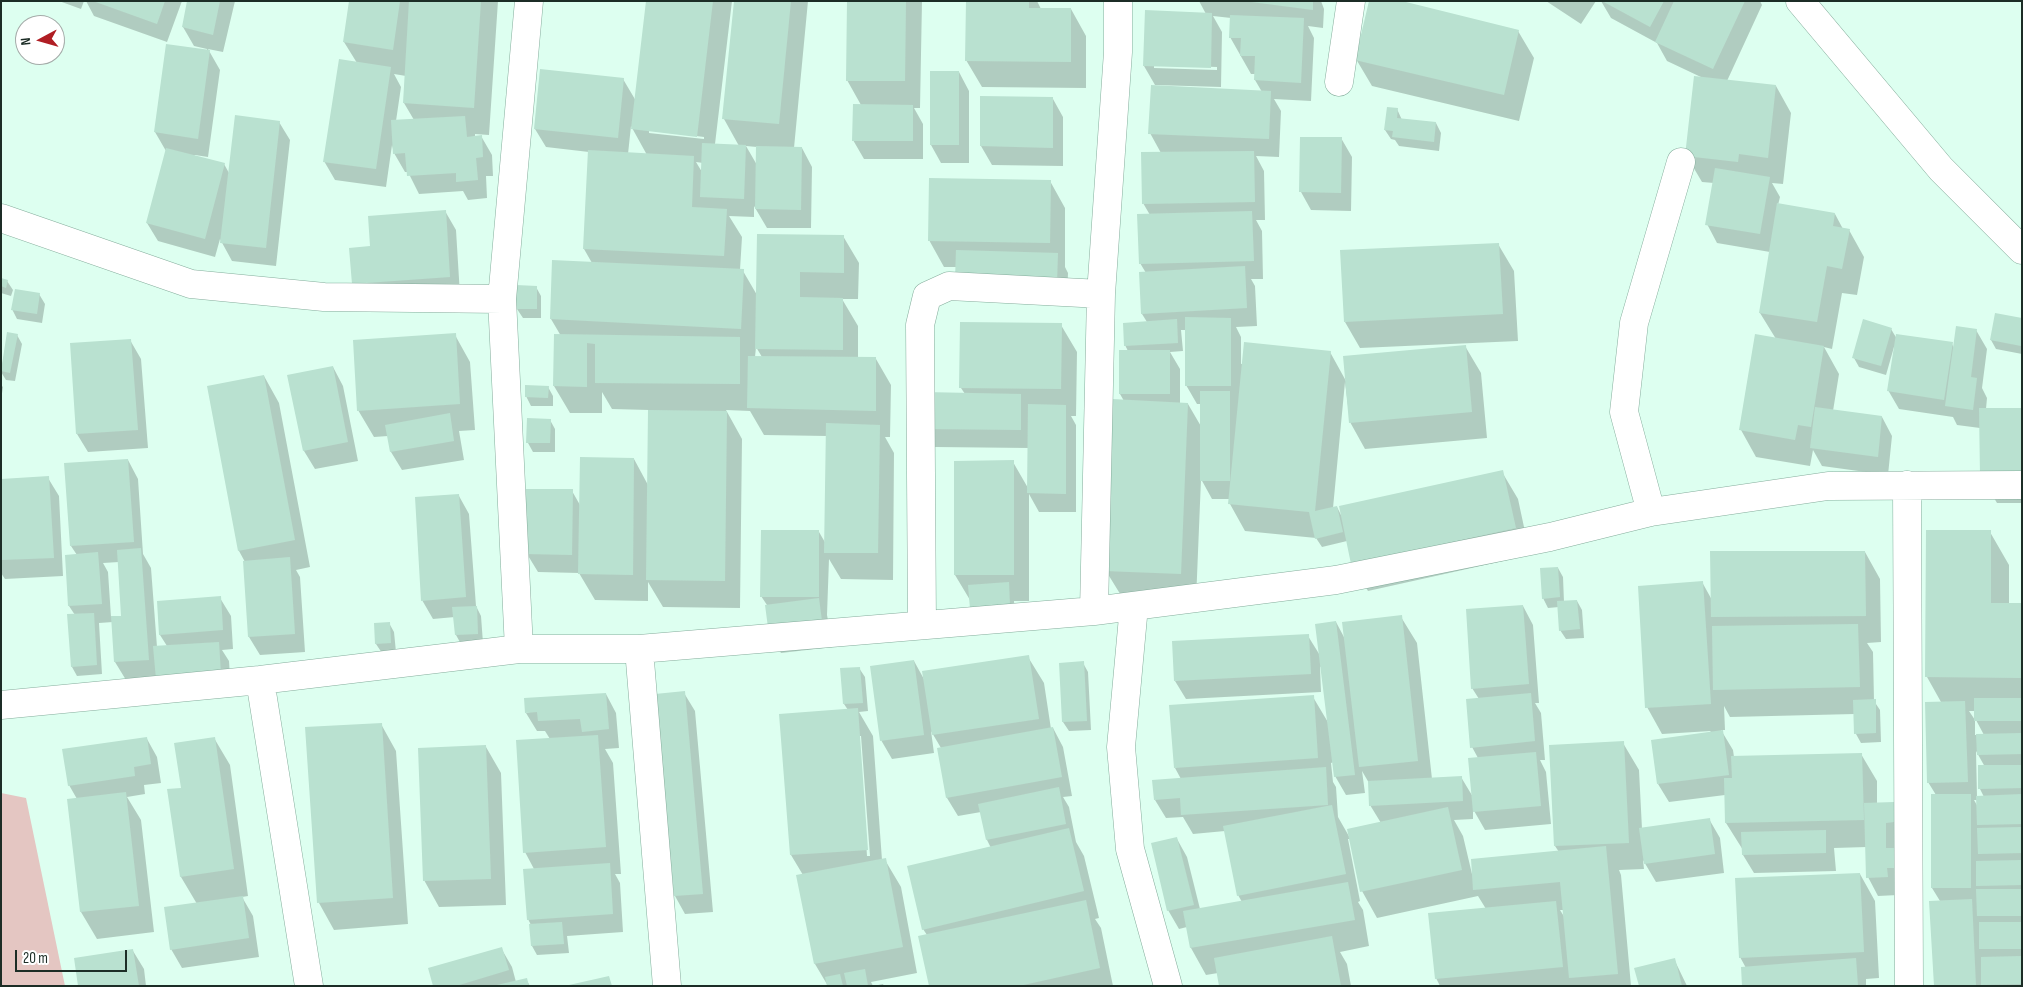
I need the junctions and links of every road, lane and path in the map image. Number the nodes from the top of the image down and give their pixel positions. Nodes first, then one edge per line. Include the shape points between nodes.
1 (529, 1) edge
2 (1118, 1) edge
3 (1351, 1) edge
4 (1800, 1) edge
5 (1339, 82) dead end
6 (1681, 162) dead end
7 (1, 218) edge
8 (2022, 250) edge
9 (1101, 294) junction
10 (502, 299) junction
11 (1907, 485) junction
12 (2022, 485) edge
13 (1651, 512) junction
14 (1134, 606) junction
15 (1094, 611) junction
16 (922, 624) junction
17 (519, 649) junction
18 (639, 649) junction
19 (260, 680) junction
20 (1, 704) edge
21 (309, 986) edge
22 (668, 986) edge
23 (1168, 986) edge
24 (1909, 986) edge

1 - 10 street
2 - 9 street via 1118,52
3 - 5 street
4 - 8 street via 1941,169
6 - 13 street via 1634,323 1624,412
7 - 10 street via 191,284 324,297
9 - 15 street
9 - 16 street via 949,286 927,296 920,325
10 - 17 street
11 - 12 street
11 - 13 street via 1828,486
11 - 24 street
13 - 14 street via 1550,537 1336,580
14 - 15 street
14 - 23 street via 1121,747 1129,840
15 - 16 street
16 - 18 street
17 - 18 street
17 - 19 street
18 - 22 street
19 - 20 street
19 - 21 street

